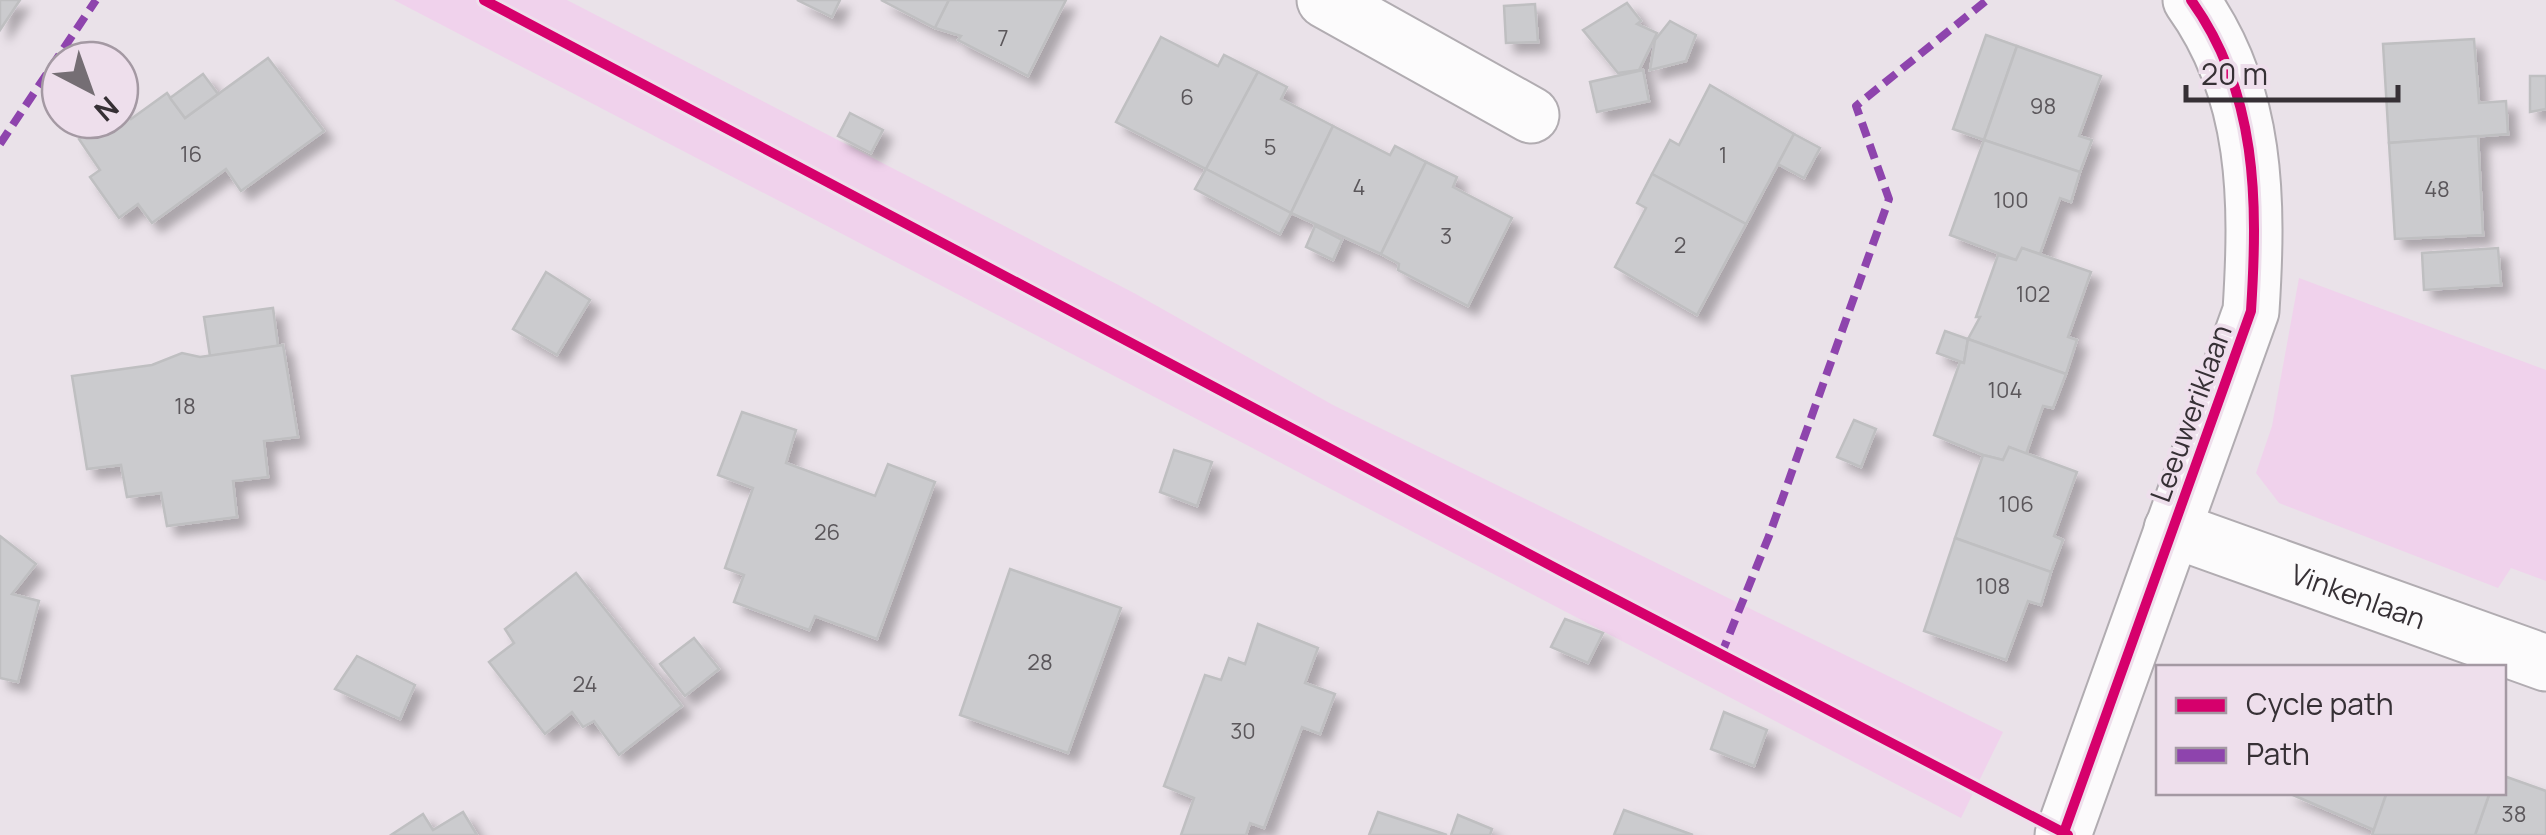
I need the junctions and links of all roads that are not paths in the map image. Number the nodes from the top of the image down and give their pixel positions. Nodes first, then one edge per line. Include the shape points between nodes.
1 (1325, 0) edge
2 (2191, 0) edge
3 (1531, 115) dead end
4 (2172, 529) junction
5 (2546, 663) edge
6 (2063, 835) edge

1 - 3 street
2 - 4 street, Leeuweriklaan via 2234,87 2253,162 2256,232 2251,310
4 - 5 street, Vinkenlaan
4 - 6 street, Leeuweriklaan

